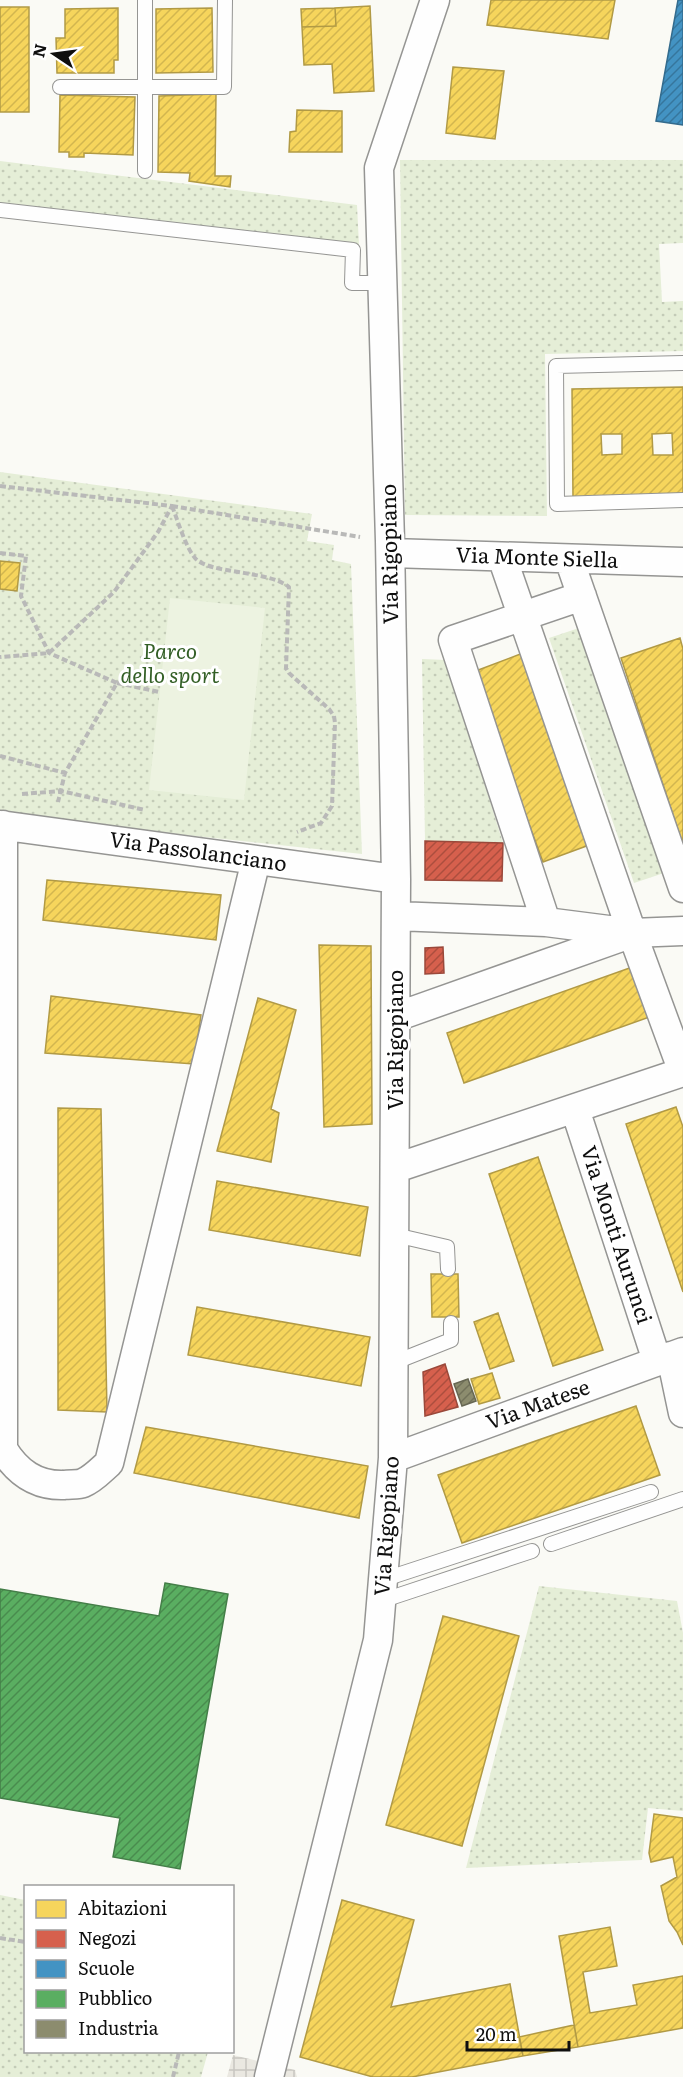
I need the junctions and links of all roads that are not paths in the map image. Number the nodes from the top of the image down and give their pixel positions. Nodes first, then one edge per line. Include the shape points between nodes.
1 (145, 0) edge
2 (225, 0) edge
3 (435, 0) edge
4 (145, 86) junction
5 (60, 87) dead end
6 (145, 171) dead end
7 (0, 210) edge
8 (382, 283) junction
9 (683, 363) edge
10 (683, 500) edge
11 (391, 554) junction
12 (501, 557) junction
13 (569, 559) junction
14 (682, 565) edge
15 (582, 596) junction
16 (522, 617) junction
17 (2, 825) edge
18 (256, 860) junction
19 (396, 879) junction
20 (683, 888) edge
21 (396, 916) junction
22 (546, 922) junction
23 (683, 931) edge
24 (632, 933) junction
25 (396, 1017) junction
26 (683, 1072) edge
27 (575, 1109) junction
28 (396, 1168) junction
29 (395, 1235) junction
30 (448, 1269) dead end
31 (451, 1323) dead end
32 (670, 1356) edge
33 (393, 1364) junction
34 (683, 1413) edge
35 (393, 1458) junction
36 (651, 1492) dead end
37 (683, 1499) edge
38 (551, 1544) dead end
39 (532, 1551) dead end
40 (381, 1591) junction
41 (270, 2077) edge

1 - 4 lane
2 - 4 lane via 224,87
3 - 8 street, Via Rigopiano via 379,168
4 - 5 lane
4 - 6 lane
7 - 8 lane via 353,250 352,283
8 - 11 street, Via Rigopiano
9 - 10 lane via 556,366 557,504
11 - 12 street, Via Monte Siella
11 - 19 street, Via Rigopiano
12 - 13 street, Via Monte Siella
12 - 16 street
13 - 14 street, Via Monte Siella
13 - 15 street
15 - 16 street
15 - 20 street
16 - 22 street via 453,640
16 - 24 street
17 - 18 street, Via Passolanciano
17 - 18 street via 3,1449 12,1464 49,1485 81,1484 109,1463
18 - 19 street, Via Passolanciano
19 - 21 street, Via Rigopiano
21 - 22 street
21 - 25 street, Via Rigopiano
22 - 24 street
23 - 24 street
24 - 25 street
24 - 26 street
25 - 28 street, Via Rigopiano
26 - 27 street
27 - 28 street
27 - 32 street, Via Monti Aurunci
28 - 29 street, Via Rigopiano
29 - 30 lane via 447,1247
29 - 33 street, Via Rigopiano
31 - 33 lane via 452,1340
32 - 34 street, Via Monti Aurunci
32 - 35 street, Via Matese
33 - 35 street, Via Rigopiano
35 - 40 street, Via Rigopiano
36 - 40 lane
37 - 38 lane
39 - 40 lane
40 - 41 street, Via Rigopiano via 378,1640

